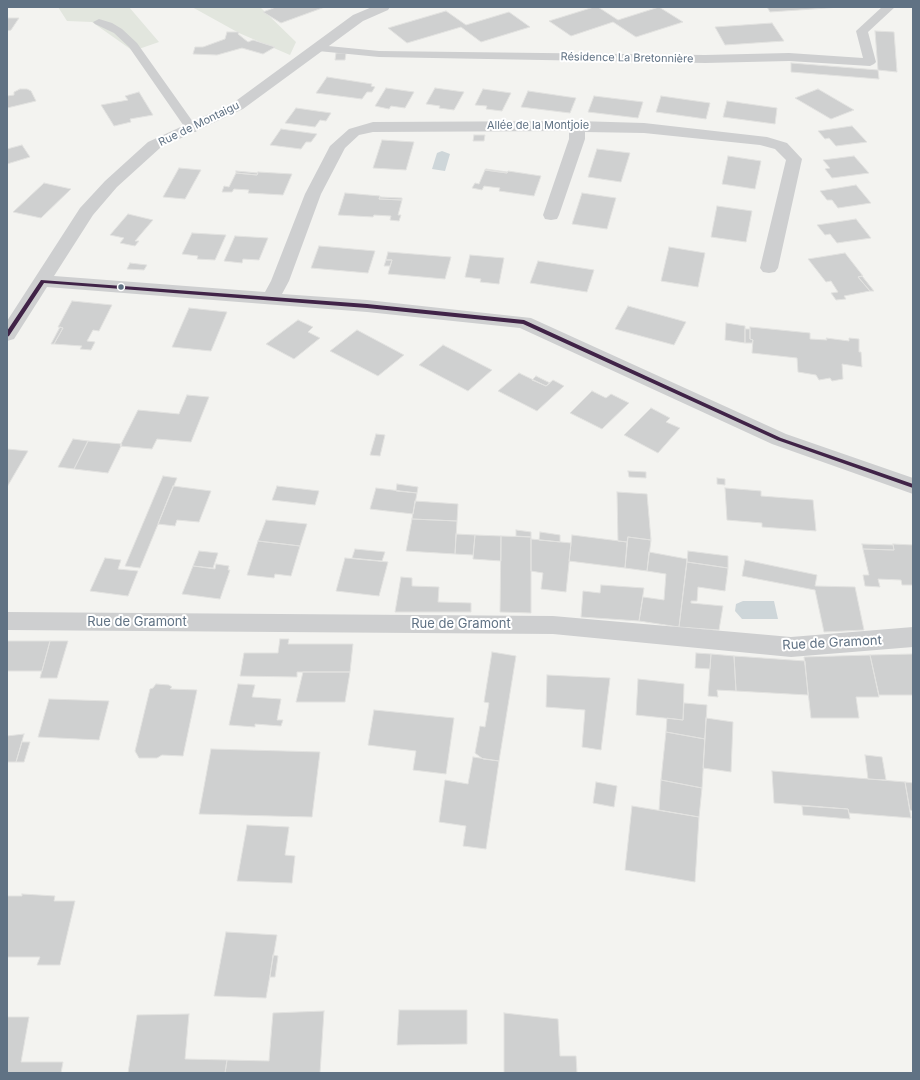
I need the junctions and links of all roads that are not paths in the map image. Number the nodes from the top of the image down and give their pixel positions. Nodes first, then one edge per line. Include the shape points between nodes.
1 (383, 7) edge
2 (889, 7) edge
3 (99, 22) dead end
4 (318, 48) junction
5 (577, 126) junction
6 (192, 129) junction
7 (551, 215) dead end
8 (770, 268) dead end
9 (43, 281) junction
10 (270, 299) junction
11 (7, 335) edge
12 (913, 486) edge
13 (7, 621) edge
14 (913, 637) edge

1 - 4 street, Rue de Montaigu via 358,18
2 - 4 lane, Résidence La Bretonnière via 862,31 870,62 789,57 705,59 380,54
3 - 6 lane via 118,31 133,45
4 - 6 street, Rue de Montaigu via 238,106
5 - 7 street via 577,139
5 - 8 street, Allée de la Montjoie via 644,128 761,140 781,146 794,159
5 - 10 street, Allée de la Montjoie via 373,127 354,132 338,146 313,194 280,281
6 - 9 street, Rue de Montaigu via 154,145 111,184 86,212
9 - 10 street
9 - 11 street, Rue de Montaigu
10 - 12 street via 524,322 779,439
13 - 14 street, Rue de Gramont via 553,625 791,647

